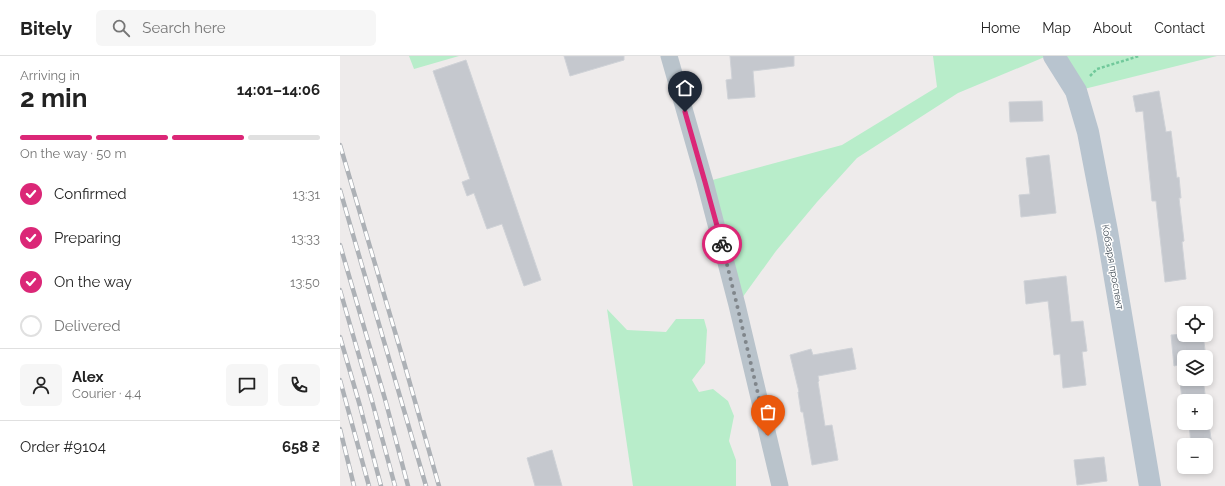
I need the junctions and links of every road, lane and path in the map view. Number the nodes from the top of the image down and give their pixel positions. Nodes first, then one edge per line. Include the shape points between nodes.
1 (669, 56) edge
2 (1054, 56) edge
3 (1139, 56) edge
4 (1076, 91) junction
5 (780, 486) edge
6 (1150, 486) edge

1 - 5 street via 737,305
2 - 4 main road, Кобзаря проспект
3 - 4 path via 1097,69
4 - 6 main road, Кобзаря проспект via 1088,132 1107,231

